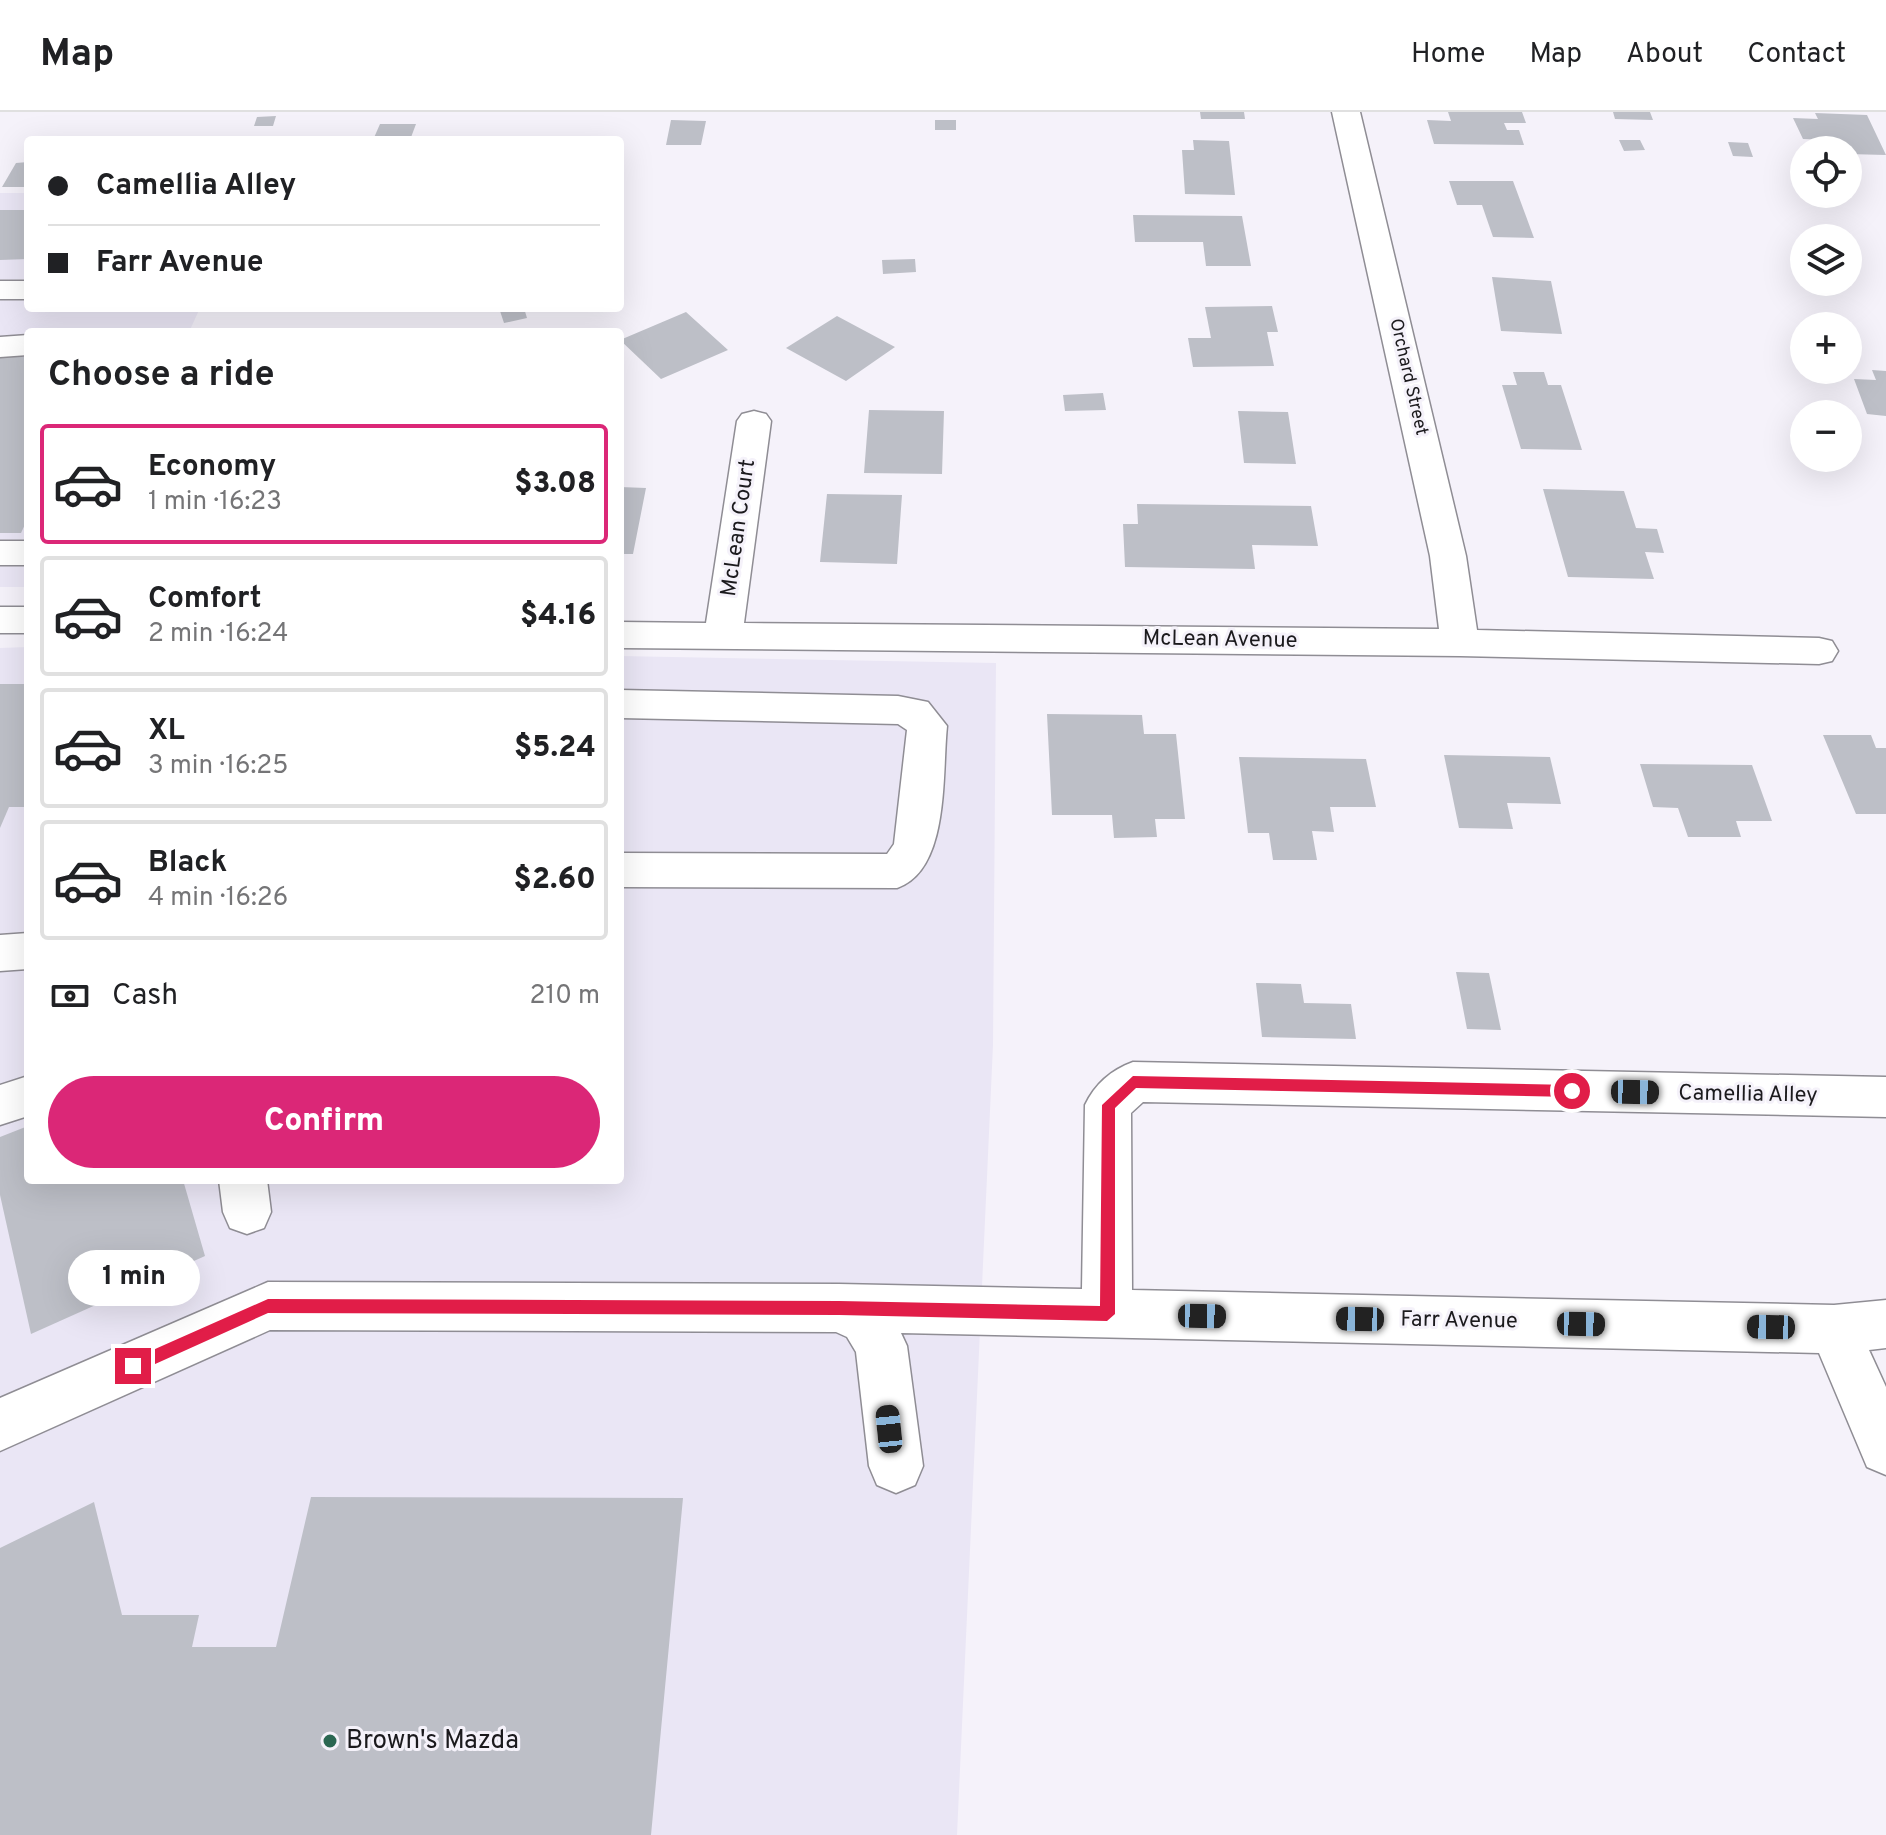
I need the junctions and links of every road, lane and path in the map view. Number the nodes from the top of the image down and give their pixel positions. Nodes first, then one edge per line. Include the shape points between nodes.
1 (1346, 112) edge
2 (0, 290) edge
3 (24, 290) edge
4 (24, 345) edge
5 (0, 347) edge
6 (754, 421) dead end
7 (0, 553) edge
8 (24, 553) edge
9 (0, 620) edge
10 (24, 620) edge
11 (624, 635) edge
12 (723, 636) junction
13 (1460, 643) junction
14 (1819, 651) dead end
15 (624, 704) edge
16 (624, 870) edge
17 (24, 951) edge
18 (0, 953) edge
19 (24, 1097) edge
20 (1886, 1097) edge
21 (0, 1105) edge
22 (839, 1308) junction
23 (1107, 1314) junction
24 (1886, 1324) edge
25 (1834, 1329) junction
26 (0, 1425) edge
27 (1886, 1448) edge
28 (896, 1466) dead end

1 - 13 street, Orchard Street via 1448,556
2 - 3 street
4 - 5 street
6 - 12 street, McLean Court
7 - 8 street
9 - 10 street
11 - 12 street, McLean Avenue
12 - 13 street, McLean Avenue
13 - 14 street, McLean Avenue
15 - 16 street via 898,710 914,712 927,726 915,844 897,871
17 - 18 street
19 - 21 street
20 - 23 street, Camellia Alley via 1133,1082 1108,1105
22 - 23 street, Farr Avenue
22 - 26 street, Farr Avenue via 268,1306
22 - 28 street via 865,1320 881,1346
23 - 25 street, Farr Avenue
24 - 25 street, Farr Avenue
25 - 27 street

